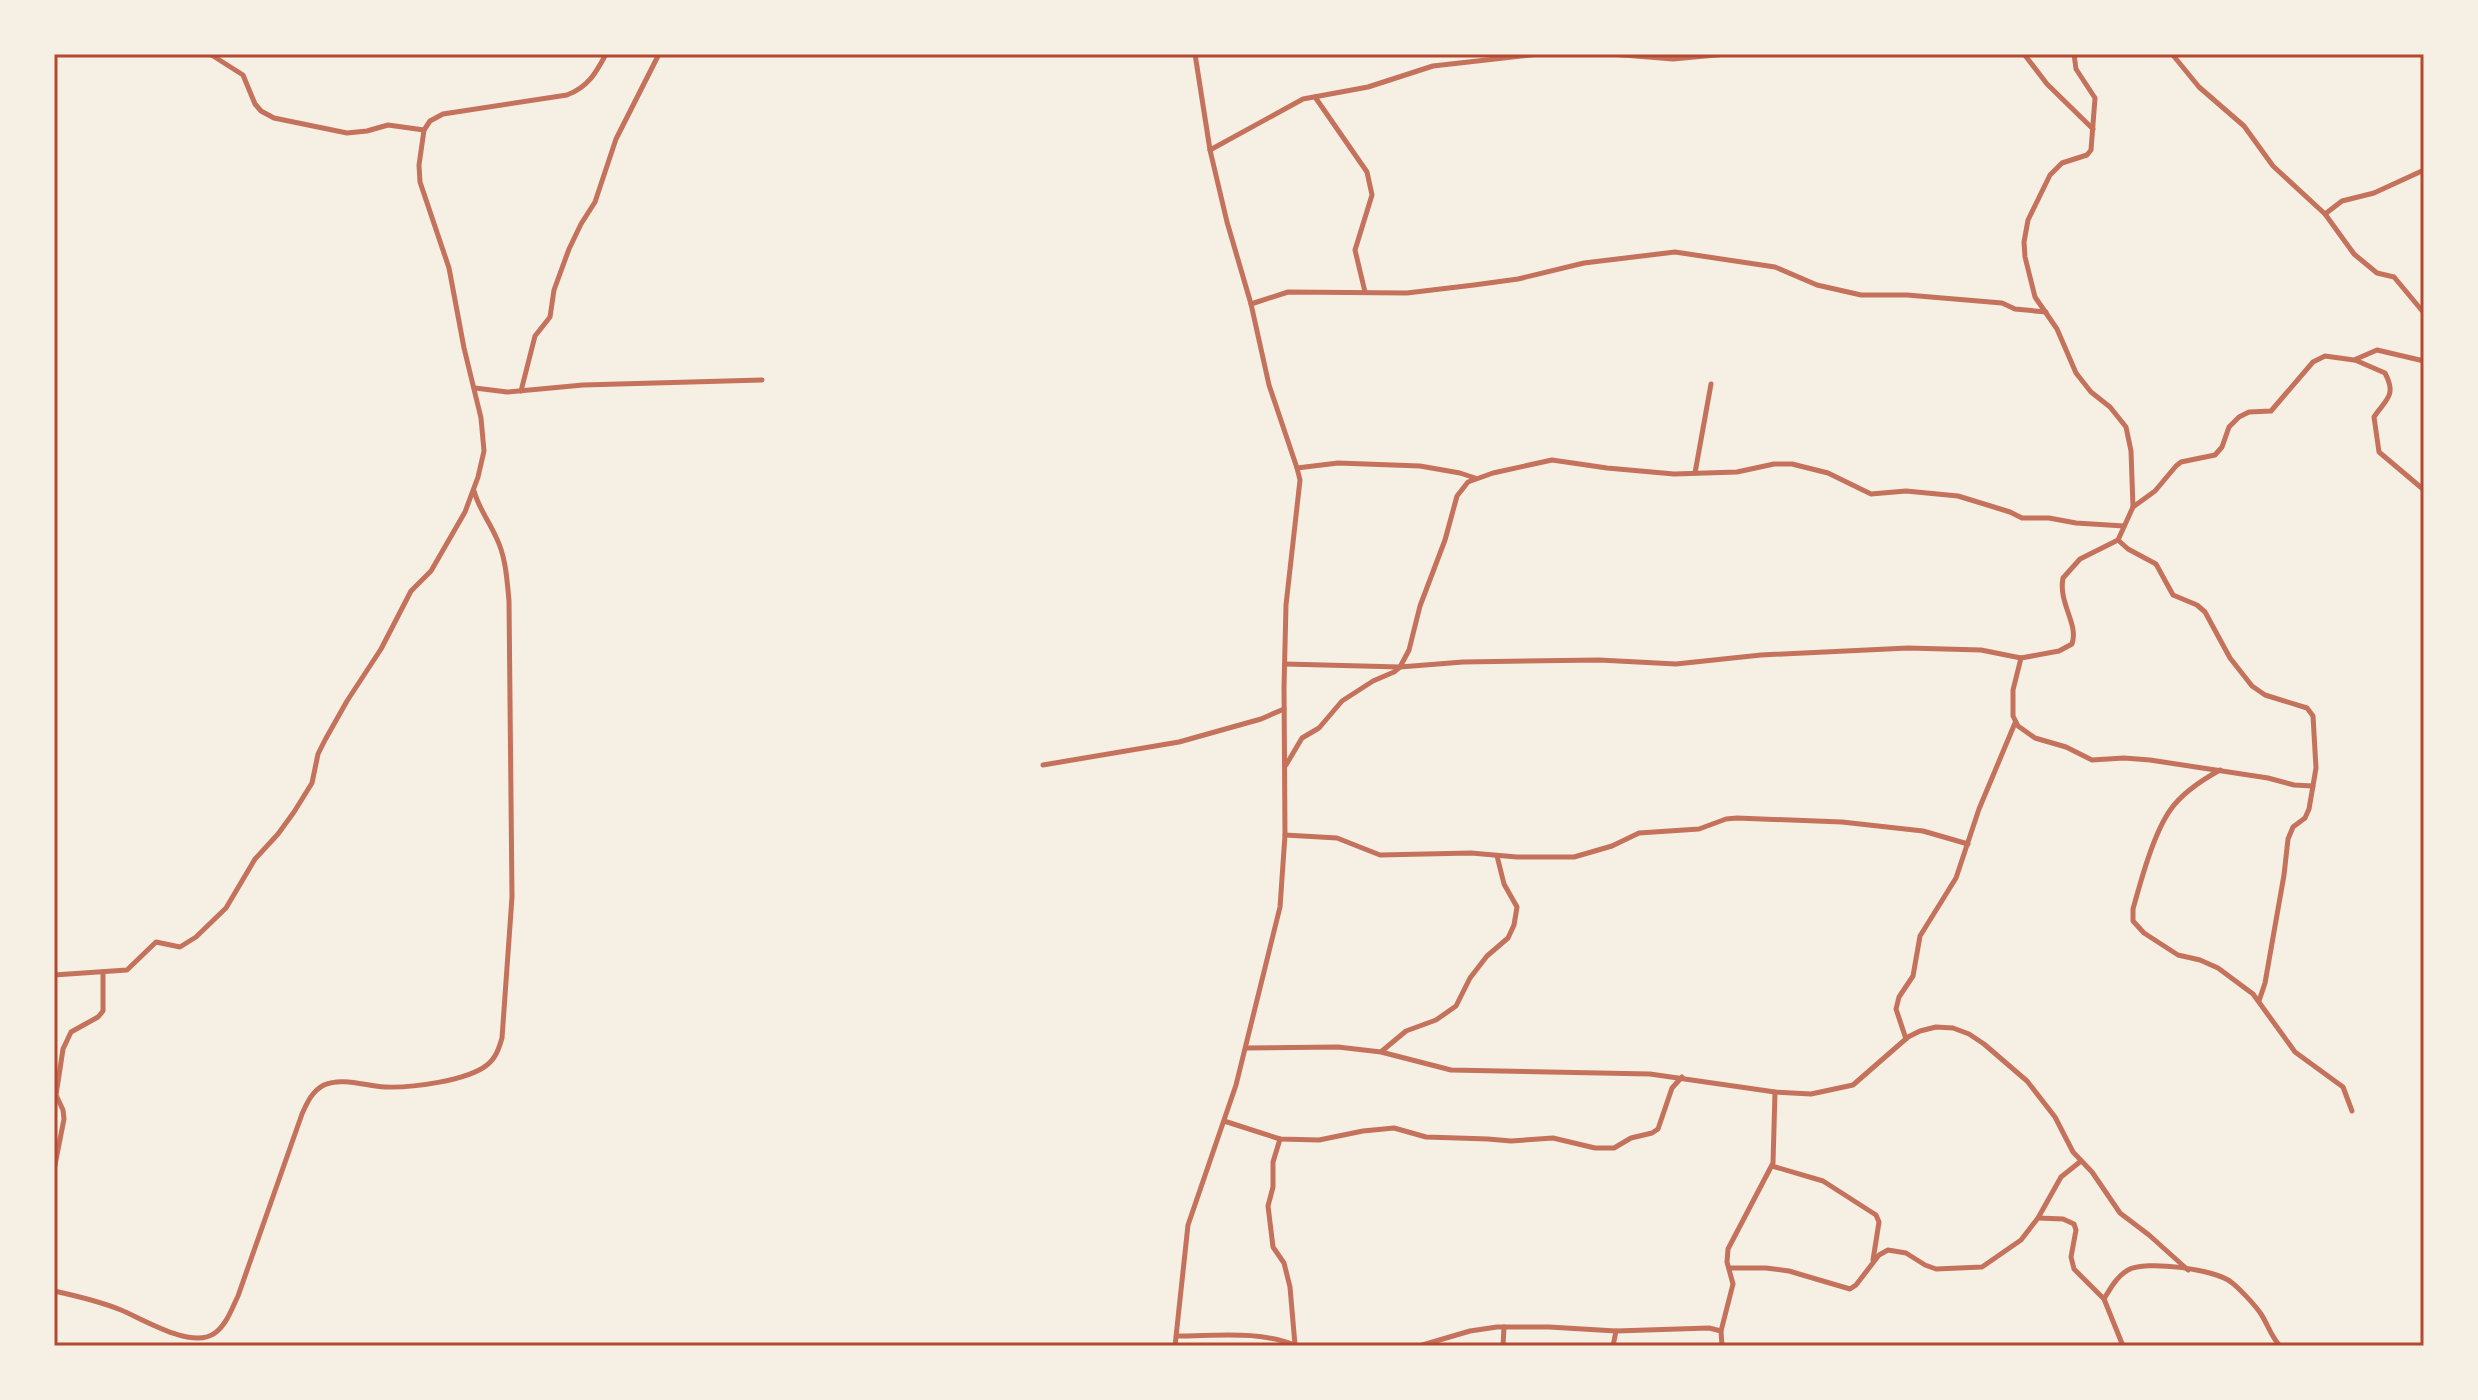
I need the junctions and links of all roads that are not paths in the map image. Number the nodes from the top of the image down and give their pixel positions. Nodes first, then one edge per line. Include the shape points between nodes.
1 (210, 54) edge
2 (606, 54) edge
3 (659, 54) edge
4 (1195, 54) edge
5 (1539, 54) edge
6 (1610, 54) edge
7 (1727, 54) edge
8 (2024, 54) edge
9 (2074, 54) edge
10 (2172, 54) edge
11 (1315, 97) junction
12 (2093, 129) junction
13 (424, 130) junction
14 (1210, 150) junction
15 (2424, 170) edge
16 (2325, 214) junction
17 (1365, 292) junction
18 (1251, 304) junction
19 (2046, 312) junction
20 (2424, 313) edge
21 (2354, 360) junction
22 (2424, 361) edge
23 (762, 380) dead end
24 (1711, 384) dead end
25 (475, 388) junction
26 (521, 391) junction
27 (1297, 468) junction
28 (1695, 473) junction
29 (1475, 478) junction
30 (2424, 490) edge
31 (474, 491) junction
32 (2133, 507) junction
33 (2124, 526) junction
34 (2118, 540) junction
35 (2021, 658) junction
36 (1285, 664) junction
37 (1400, 667) junction
38 (1284, 709) junction
39 (2016, 722) junction
40 (1043, 765) dead end
41 (1285, 765) junction
42 (2220, 770) junction
43 (2313, 786) junction
44 (1285, 835) junction
45 (1968, 844) junction
46 (1497, 856) junction
47 (103, 972) junction
48 (54, 975) edge
49 (2259, 1001) junction
50 (1906, 1040) junction
51 (1246, 1048) junction
52 (1381, 1052) junction
53 (1682, 1077) junction
54 (1775, 1092) junction
55 (2352, 1111) dead end
56 (1224, 1121) junction
57 (1280, 1139) junction
58 (2081, 1161) junction
59 (1772, 1166) junction
60 (54, 1170) edge
61 (2038, 1218) junction
62 (1872, 1263) junction
63 (1729, 1268) junction
64 (2188, 1270) junction
65 (54, 1291) edge
66 (2104, 1299) junction
67 (1504, 1327) junction
68 (1616, 1331) junction
69 (1721, 1331) junction
70 (1177, 1336) junction
71 (1175, 1346) edge
72 (1296, 1346) edge
73 (1419, 1346) edge
74 (1503, 1346) edge
75 (1613, 1346) edge
76 (1722, 1346) edge
77 (2123, 1346) edge
78 (2280, 1346) edge

1 - 13 street via 243,75 255,104 274,118 347,133 388,125
2 - 13 street via 577,91 443,114
3 - 26 street via 569,249 550,317 535,336
4 - 14 street
5 - 11 street via 1433,66
6 - 7 street via 1673,59
8 - 12 street
9 - 12 street via 2076,69 2095,98
10 - 16 street via 2199,87 2244,126 2273,166
11 - 14 street via 1293,103
11 - 17 street via 1367,172 1370,202 1356,244
12 - 19 street via 2088,154 2055,169 2028,220 2025,257 2035,297
13 - 25 street via 422,192 449,268
14 - 18 street
15 - 16 street via 2342,201
16 - 20 street via 2354,254 2377,273 2394,277
17 - 18 street via 1288,292
17 - 19 street via 1407,293 1489,283 1584,263 1675,252 1775,267 1817,285 1861,295 2002,303
18 - 27 street via 1269,385
19 - 32 street via 2083,383 2126,427
21 - 22 street via 2377,350
21 - 30 street via 2387,376 2390,396 2374,417 2379,452
21 - 32 street via 2325,356 2313,362 2271,411 2239,417 2215,455 2181,462
23 - 26 street
24 - 28 street
25 - 26 street
25 - 31 street via 484,451
27 - 29 street via 1338,463 1420,466
27 - 36 street
28 - 29 street via 1552,460
28 - 33 street via 1792,464 1828,473 1871,494 1958,496 2022,518
29 - 37 street via 1461,489 1453,506
31 - 47 street via 431,571 411,591 325,740 311,786 255,859 226,908 190,943 176,947 156,942 127,970
31 - 65 street via 503,556 509,601 512,897 502,1038 495,1057 476,1071 434,1082 386,1087 334,1082 318,1089 302,1114 238,1296 223,1325 209,1336 165,1330
32 - 33 street
33 - 34 street
34 - 35 street via 2080,559 2063,578 2072,644
34 - 43 street via 2156,564 2173,595 2205,612 2226,653 2252,686 2310,711 2316,760
35 - 37 street via 1981,650 1908,648 1676,664 1599,660
35 - 39 street via 2013,690
36 - 37 street
36 - 38 street
37 - 41 street via 1342,701 1319,728 1300,740
38 - 40 street via 1179,742
38 - 41 street
39 - 42 street via 2035,738 2092,760 2150,760
39 - 45 street
41 - 44 street
42 - 43 street
42 - 49 street via 2171,808 2132,916 2144,933 2178,955 2218,968
43 - 49 street via 2307,815 2288,839
44 - 46 street via 1337,838 1380,855
44 - 51 street via 1280,907
45 - 46 street via 1923,831 1737,818 1699,829 1639,833 1577,857
45 - 50 street via 1952,887 1920,936 1913,976 1897,1002
46 - 52 street via 1517,907 1508,938 1470,978 1456,1006 1406,1031
47 - 48 street
47 - 60 street via 103,1011 71,1032 63,1049 56,1095 64,1119
49 - 55 street via 2295,1052 2343,1087
50 - 54 street via 1849,1087 1811,1094
50 - 58 street via 1936,1027 1963,1031 1984,1044 2039,1094
51 - 52 street
51 - 56 street
52 - 53 street via 1462,1071
53 - 54 street
53 - 57 street via 1672,1088 1658,1129 1614,1148 1553,1138 1426,1137 1394,1128 1319,1140
54 - 59 street
56 - 57 street
56 - 70 street via 1188,1225
57 - 72 street via 1268,1206 1273,1247 1290,1287
58 - 61 street via 2061,1177
58 - 64 street via 2120,1213
59 - 62 street via 1823,1181 1876,1215
59 - 63 street via 1728,1249
61 - 62 street via 2021,1240 1978,1268 1936,1269 1892,1250
61 - 66 street via 2074,1224 2074,1269
62 - 63 street via 1852,1289 1789,1271
63 - 69 street via 1733,1284
64 - 66 street via 2132,1268
64 - 78 street via 2231,1281 2261,1314
66 - 77 street
67 - 68 street
67 - 73 street
67 - 74 street
68 - 69 street
68 - 75 street
69 - 76 street
70 - 71 street
70 - 72 street via 1256,1336

